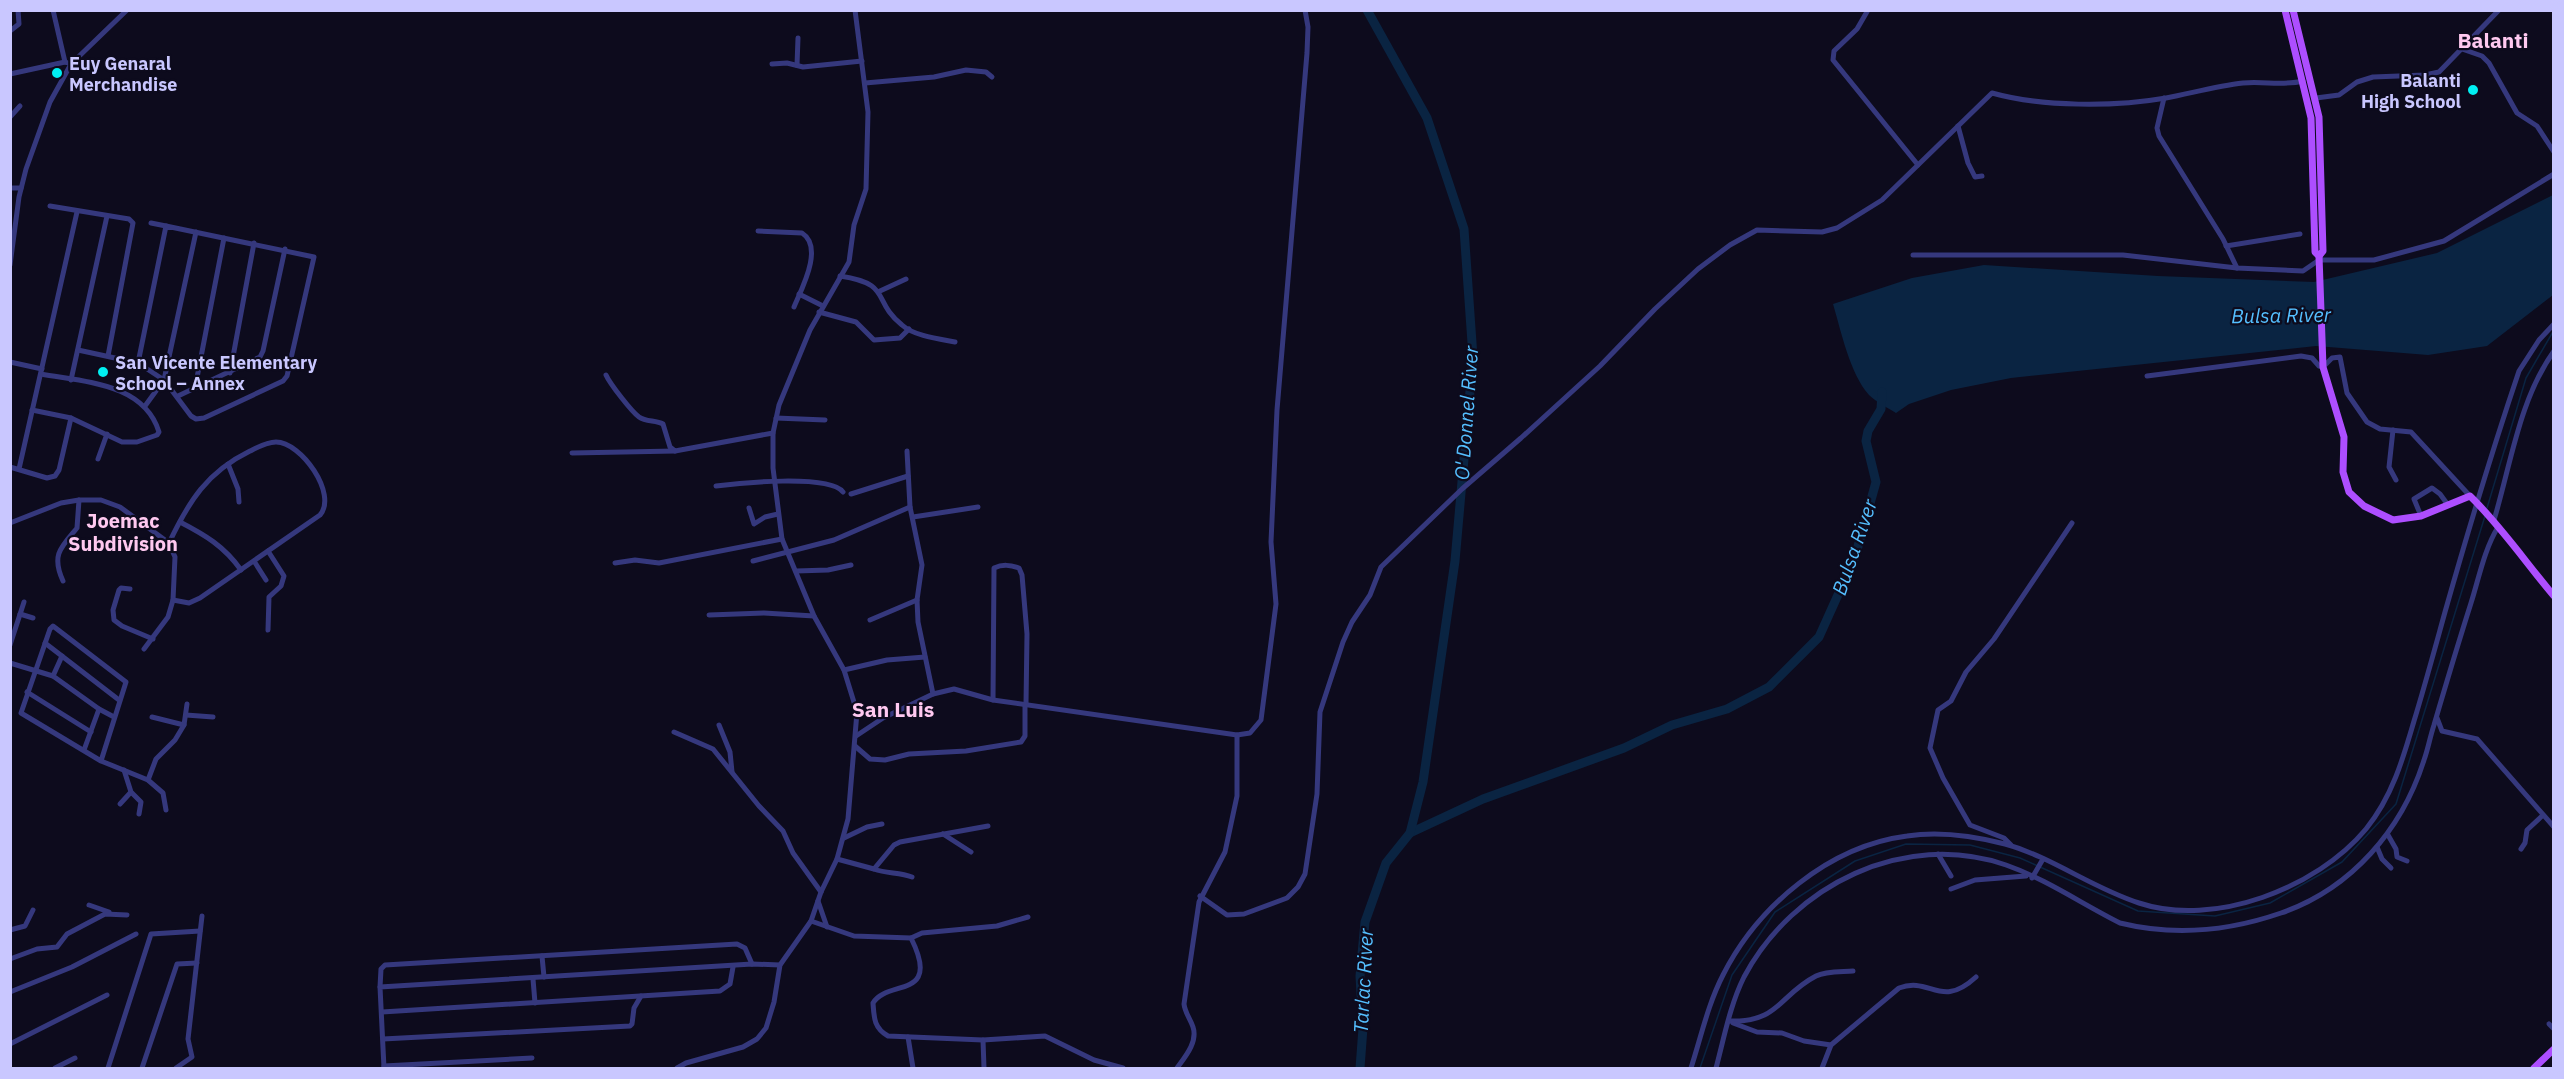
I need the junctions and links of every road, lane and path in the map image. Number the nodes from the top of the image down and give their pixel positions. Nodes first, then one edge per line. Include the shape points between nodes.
1 (18, 10) edge
2 (53, 10) edge
3 (127, 10) edge
4 (855, 10) edge
5 (1305, 10) edge
6 (1868, 10) edge
7 (2286, 10) edge
8 (2293, 10) edge
9 (2499, 10) edge
10 (10, 31) edge
11 (798, 38) dead end
12 (2462, 50) junction
13 (862, 61) junction
14 (68, 63) junction
15 (772, 64) dead end
16 (797, 65) junction
17 (10, 74) edge
18 (992, 77) dead end
19 (2307, 80) junction
20 (865, 84) junction
21 (2164, 98) junction
22 (2312, 98) junction
23 (20, 106) dead end
24 (10, 117) edge
25 (1958, 126) junction
26 (2553, 152) edge
27 (1918, 165) junction
28 (2553, 174) edge
29 (1982, 176) dead end
30 (10, 188) edge
31 (21, 188) junction
32 (50, 206) dead end
33 (77, 212) junction
34 (107, 216) junction
35 (152, 223) dead end
36 (166, 226) junction
37 (758, 231) dead end
38 (196, 232) junction
39 (2300, 234) dead end
40 (224, 238) junction
41 (254, 243) junction
42 (2226, 246) junction
43 (285, 249) junction
44 (1913, 255) dead end
45 (2319, 260) junction
46 (10, 265) edge
47 (2237, 268) junction
48 (840, 276) junction
49 (906, 279) dead end
50 (880, 291) junction
51 (799, 294) junction
52 (794, 307) dead end
53 (821, 309) junction
54 (2553, 324) edge
55 (909, 329) junction
56 (955, 342) dead end
57 (78, 350) junction
58 (2553, 351) edge
59 (108, 356) junction
60 (10, 362) edge
61 (138, 363) junction
62 (2323, 363) junction
63 (42, 372) junction
64 (230, 372) junction
65 (606, 375) dead end
66 (2147, 376) dead end
67 (71, 380) junction
68 (164, 380) junction
69 (195, 388) junction
70 (178, 396) junction
71 (145, 406) junction
72 (32, 410) junction
73 (71, 418) junction
74 (776, 418) junction
75 (825, 420) dead end
76 (2393, 430) junction
77 (773, 433) junction
78 (107, 434) junction
79 (675, 451) junction
80 (907, 451) dead end
81 (572, 453) dead end
82 (99, 459) dead end
83 (228, 464) junction
84 (10, 467) edge
85 (19, 469) junction
86 (908, 477) junction
87 (774, 480) junction
88 (2396, 480) dead end
89 (716, 486) dead end
90 (843, 492) dead end
91 (851, 494) dead end
92 (2470, 496) junction
93 (79, 500) junction
94 (239, 502) dead end
95 (2448, 505) junction
96 (2480, 506) junction
97 (910, 507) junction
98 (978, 507) dead end
99 (749, 508) dead end
100 (778, 514) junction
101 (2421, 516) junction
102 (913, 517) junction
103 (2494, 520) junction
104 (180, 522) junction
105 (10, 523) edge
106 (2072, 524) dead end
107 (782, 539) junction
108 (170, 543) junction
109 (268, 551) junction
110 (789, 553) junction
111 (254, 561) junction
112 (753, 561) dead end
113 (615, 563) dead end
114 (851, 565) dead end
115 (241, 570) junction
116 (796, 571) junction
117 (266, 580) dead end
118 (63, 581) dead end
119 (130, 590) dead end
120 (2553, 596) edge
121 (173, 600) junction
122 (917, 600) junction
123 (24, 602) dead end
124 (20, 614) junction
125 (710, 615) dead end
126 (814, 616) junction
127 (33, 618) dead end
128 (870, 620) dead end
129 (13, 624) edge
130 (268, 630) dead end
131 (153, 639) junction
132 (45, 643) junction
133 (10, 645) edge
134 (144, 649) dead end
135 (62, 656) junction
136 (925, 657) junction
137 (10, 663) edge
138 (844, 670) junction
139 (35, 671) junction
140 (53, 676) junction
141 (27, 692) junction
142 (933, 694) junction
143 (120, 700) junction
144 (993, 700) junction
145 (187, 704) dead end
146 (1026, 704) junction
147 (99, 710) junction
148 (186, 715) junction
149 (2436, 716) junction
150 (114, 717) junction
151 (152, 717) dead end
152 (213, 717) dead end
153 (719, 724) dead end
154 (184, 725) junction
155 (91, 732) junction
156 (674, 732) dead end
157 (1237, 735) junction
158 (856, 736) junction
159 (855, 746) junction
160 (84, 750) junction
161 (101, 761) junction
162 (124, 770) junction
163 (733, 773) junction
164 (148, 780) junction
165 (131, 792) junction
166 (120, 804) dead end
167 (166, 810) dead end
168 (139, 814) dead end
169 (2542, 816) junction
170 (882, 824) dead end
171 (988, 826) dead end
172 (2553, 827) edge
173 (943, 834) junction
174 (2388, 835) junction
175 (844, 838) junction
176 (2012, 846) junction
177 (2377, 847) junction
178 (2521, 849) dead end
179 (971, 852) dead end
180 (1938, 855) junction
181 (837, 859) junction
182 (2042, 860) junction
183 (2407, 861) dead end
184 (2391, 868) dead end
185 (874, 869) junction
186 (1951, 876) dead end
187 (2032, 876) junction
188 (912, 877) dead end
189 (1951, 889) dead end
190 (821, 892) junction
191 (1200, 896) junction
192 (818, 901) junction
193 (89, 905) dead end
194 (33, 910) dead end
195 (111, 913) junction
196 (127, 915) dead end
197 (202, 916) dead end
198 (1028, 917) dead end
199 (811, 921) junction
200 (827, 927) junction
201 (10, 930) edge
202 (200, 931) junction
203 (136, 934) dead end
204 (911, 938) junction
205 (542, 956) junction
206 (10, 959) edge
207 (197, 963) junction
208 (752, 964) junction
209 (780, 965) junction
210 (733, 967) junction
211 (1853, 971) dead end
212 (544, 977) junction
213 (1976, 977) dead end
214 (533, 979) junction
215 (380, 987) junction
216 (10, 992) edge
217 (107, 995) dead end
218 (641, 996) junction
219 (535, 1003) junction
220 (382, 1012) junction
221 (1729, 1021) junction
222 (908, 1037) junction
223 (383, 1039) junction
224 (983, 1040) junction
225 (10, 1044) edge
226 (1831, 1045) junction
227 (2553, 1049) edge
228 (75, 1058) dead end
229 (532, 1058) dead end
230 (384, 1067) edge
231 (55, 1068) edge
232 (108, 1068) edge
233 (141, 1068) edge
234 (176, 1068) edge
235 (677, 1068) edge
236 (913, 1068) edge
237 (984, 1068) edge
238 (1123, 1068) edge
239 (1177, 1068) edge
240 (1691, 1068) edge
241 (1716, 1068) edge
242 (1822, 1068) edge
243 (2534, 1068) edge

1 - 10 street via 19,24
2 - 14 street
3 - 14 street
4 - 13 street
5 - 157 street via 1307,53 1277,410 1271,542 1276,604 1261,720 1250,733
6 - 27 street via 1857,29 1834,51 1833,60
7 - 19 main road
8 - 19 main road
9 - 12 street
11 - 16 street
12 - 22 street via 2433,74 2373,77 2357,82 2339,95
12 - 26 street via 2482,56 2489,63 2517,113 2537,126
13 - 16 street
13 - 20 street
14 - 17 street
14 - 31 street via 31,150
15 - 16 street
18 - 20 street via 986,72 966,69
19 - 21 street via 2289,84 2242,83
19 - 22 main road
20 - 48 street via 866,189 854,225 849,262
21 - 25 street via 2100,104 2020,101 1992,93
21 - 42 street via 2157,128 2159,136
22 - 45 main road via 2315,252
23 - 24 street
25 - 27 street
25 - 29 street via 1968,163 1975,177
27 - 191 street via 1882,200 1830,231 1760,229 1730,245 1681,285 1600,366 1462,489 1382,567 1343,642 1320,712 1317,794 1301,881 1287,898 1234,916
28 - 45 street via 2444,241 2374,260
30 - 31 street
31 - 46 street
32 - 33 street
33 - 34 street
33 - 63 street
34 - 57 street
34 - 59 street via 133,223
35 - 36 street
36 - 38 street
36 - 61 street
37 - 51 street via 802,233 808,239 812,256
38 - 40 street
38 - 68 street
39 - 42 street
40 - 41 street
40 - 69 street
41 - 43 street
41 - 64 street
42 - 47 street
43 - 64 street via 263,351 254,361
43 - 70 street via 311,254 315,260 287,376 200,419 191,416
44 - 47 street via 2115,255
45 - 47 street via 2308,270 2298,272
45 - 62 main road
48 - 50 street via 868,282
48 - 53 street
49 - 50 street
50 - 55 street via 889,311
51 - 52 street
51 - 53 street
53 - 55 street via 856,321 876,340 900,338
53 - 74 street via 799,354
54 - 96 street via 2519,371
55 - 56 street
57 - 59 street
57 - 67 street
58 - 103 street via 2530,397
59 - 61 street
60 - 63 street
61 - 68 street
62 - 66 street via 2319,366 2312,358 2301,356
62 - 76 street via 2342,358 2347,393 2367,422
62 - 101 main road via 2344,437 2343,476 2349,492 2364,506 2388,518
63 - 67 street
63 - 72 street
64 - 69 street
65 - 79 street via 614,391 639,417 663,424
67 - 71 street via 119,390
68 - 70 street
68 - 71 street
69 - 70 street
71 - 78 street via 159,434 130,443
72 - 73 street
72 - 85 street
73 - 78 street
73 - 85 street via 55,476 47,478
74 - 75 street
74 - 77 street
76 - 88 street via 2389,467
76 - 92 street via 2411,432
77 - 79 street
77 - 87 street
78 - 82 street
79 - 81 street
80 - 86 street
83 - 94 street
83 - 104 street via 206,481
83 - 109 street via 258,447 282,442 298,450 319,480 326,500 323,512
84 - 85 street
86 - 91 street
86 - 97 street
87 - 89 street
87 - 90 street via 830,486
87 - 100 street
92 - 95 main road
92 - 96 main road
93 - 105 street via 41,509
93 - 108 street via 101,500 120,507
93 - 118 street via 77,528 59,551 58,568
95 - 101 main road
95 - 101 street via 2432,488 2414,499
96 - 103 main road
96 - 182 street via 2404,761 2368,826 2344,852 2305,879 2244,904 2189,909 2140,904
97 - 102 street
97 - 110 street via 834,540
98 - 102 street
99 - 100 street via 754,524
100 - 107 street
102 - 122 street via 922,566
103 - 120 main road
103 - 149 street
104 - 108 street
104 - 115 street via 222,547
106 - 176 street via 1994,639 1966,672 1951,701 1938,710 1930,745 1943,778 1970,825 2004,838
107 - 110 street
107 - 113 street via 659,563
108 - 121 street via 175,557
109 - 111 street
109 - 130 street via 284,576 281,586 269,597
110 - 112 street
110 - 116 street
111 - 115 street
111 - 117 street
114 - 116 street
115 - 121 street via 189,603
116 - 126 street
119 - 131 street via 119,590 114,620
121 - 131 street via 168,617
122 - 128 street
122 - 136 street
123 - 124 street
124 - 127 street
124 - 129 street
125 - 126 street
126 - 138 street
129 - 133 street
131 - 134 street
132 - 135 street
132 - 139 street
132 - 143 street via 50,629 55,627 100,661 126,682
135 - 140 street
135 - 143 street
136 - 138 street via 887,660
136 - 142 street
137 - 139 street
138 - 158 street via 857,712
139 - 140 street
139 - 141 street
140 - 147 street
141 - 155 street
141 - 160 street via 23,714
142 - 144 street via 954,689
142 - 158 street
143 - 150 street
144 - 146 street
144 - 146 street via 994,568 1000,565 1019,568 1022,575 1027,634
145 - 148 street
146 - 157 street
146 - 159 street via 1025,736 1021,742 885,760 870,759
147 - 150 street
147 - 155 street
148 - 152 street
148 - 154 street
149 - 169 street via 2442,731 2477,739
149 - 174 street via 2424,761
150 - 161 street
151 - 154 street
153 - 163 street
154 - 164 street via 156,759
155 - 160 street
156 - 163 street via 713,749
157 - 191 street via 1237,791 1227,844
158 - 159 street
159 - 175 street
160 - 161 street
161 - 162 street
162 - 164 street
162 - 165 street
163 - 190 street via 783,831 793,853
164 - 167 street via 163,793
165 - 166 street
165 - 168 street via 141,802
169 - 172 street
169 - 178 street via 2527,830
170 - 175 street
171 - 173 street
173 - 179 street
173 - 185 street via 894,845
174 - 177 street
174 - 183 street via 2397,857
175 - 181 street
176 - 182 street
176 - 240 street via 1966,836 1911,835 1872,845 1813,873 1780,899 1734,956 1711,1002
177 - 184 street
177 - 187 street via 2353,871 2316,898 2277,915 2232,927 2179,930 2128,925
180 - 186 street
180 - 187 street via 2006,865
180 - 221 street via 1907,857 1872,866 1801,905 1755,958
181 - 185 street
181 - 190 street
182 - 187 street
185 - 188 street
187 - 189 street via 1975,880
190 - 192 street
191 - 239 street via 1184,1004 1193,1040
192 - 199 street
192 - 200 street
193 - 195 street
194 - 201 street via 28,924
195 - 196 street
195 - 206 street via 67,934 57,946
197 - 202 street
198 - 204 street via 997,926 922,933
199 - 200 street
199 - 209 street
200 - 204 street via 854,936
202 - 207 street
202 - 232 street via 151,934
203 - 216 street
204 - 222 street via 920,967 915,979 873,1003 875,1023 881,1031 888,1036
205 - 208 street via 737,944 745,948
205 - 212 street
205 - 215 street via 385,965 381,969
207 - 233 street via 177,964
207 - 234 street via 189,1039 192,1057
208 - 209 street
208 - 210 street
209 - 235 street via 766,1028 757,1039
210 - 212 street
210 - 218 street via 725,990
211 - 221 street via 1819,974 1793,990 1773,1011 1755,1020
212 - 214 street
213 - 226 street via 1951,993 1912,985 1899,988
214 - 215 street
214 - 219 street
215 - 220 street
217 - 225 street
218 - 219 street
218 - 223 street via 630,1026
219 - 220 street
220 - 223 street
221 - 226 street via 1756,1032 1782,1033
221 - 241 street
222 - 224 street
222 - 236 street
223 - 230 street
224 - 237 street
224 - 238 street via 1045,1036 1094,1060
226 - 242 street
227 - 243 main road
228 - 231 street
229 - 230 street

